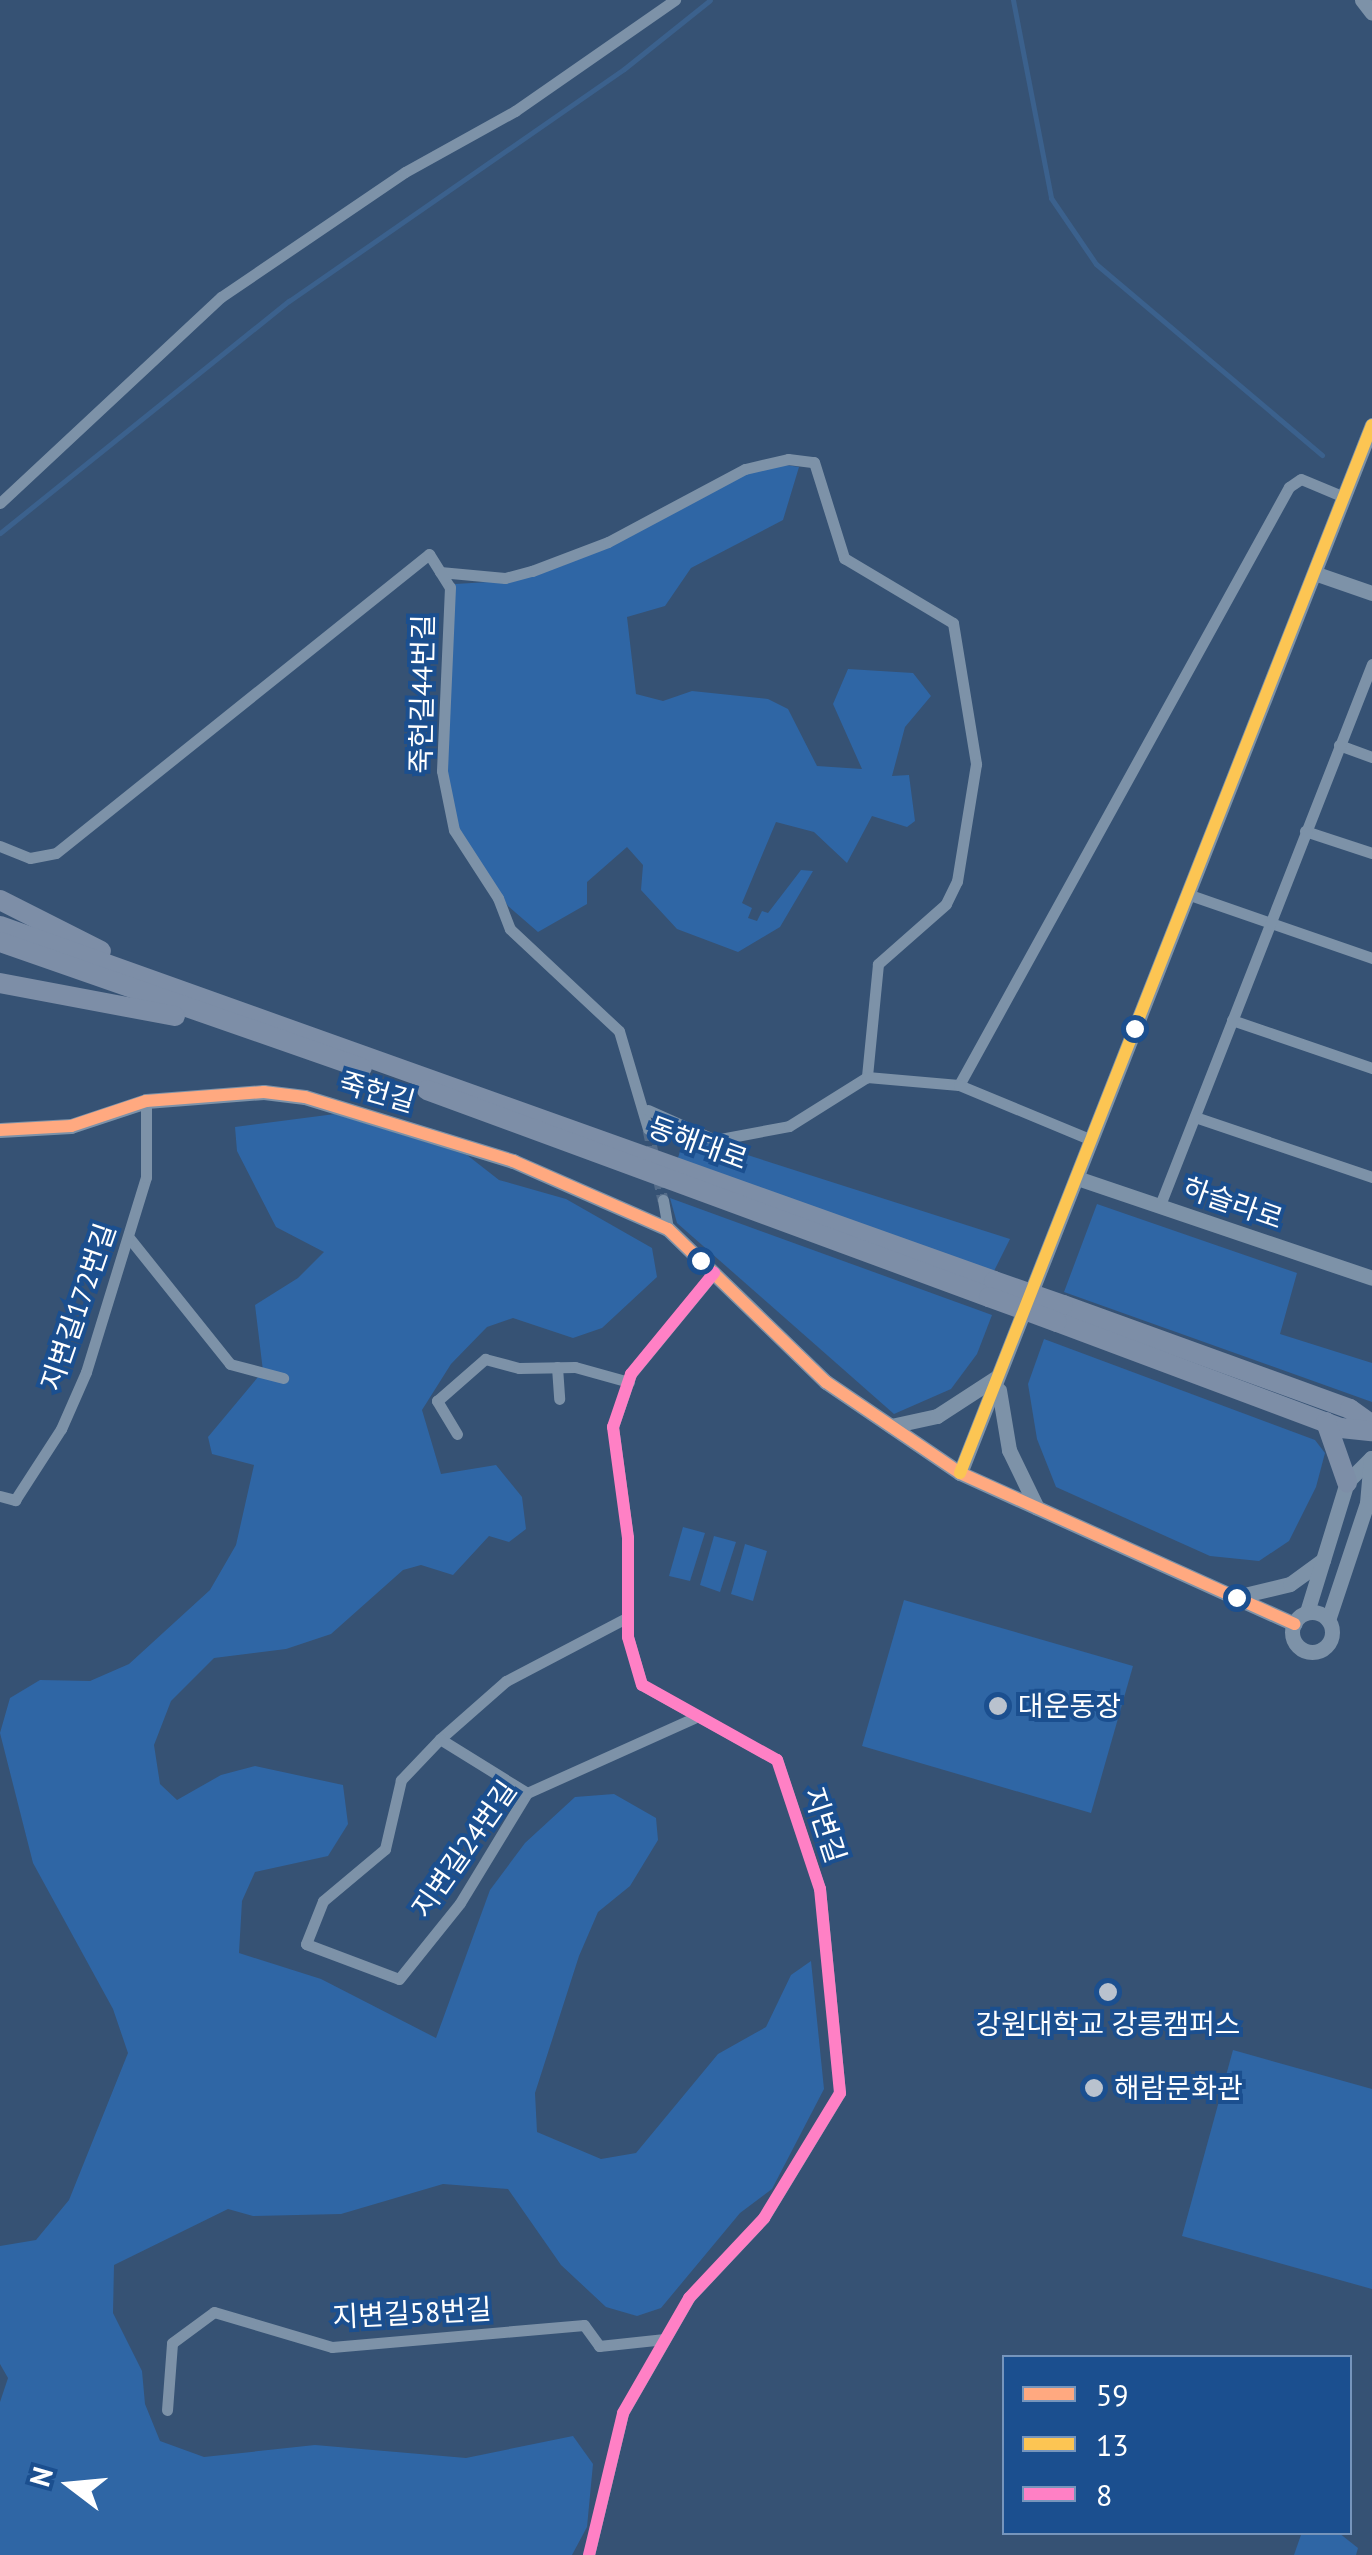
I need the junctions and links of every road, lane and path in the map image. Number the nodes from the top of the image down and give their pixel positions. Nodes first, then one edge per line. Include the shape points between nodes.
1 (675, 0) edge
2 (1362, 0) edge
3 (1372, 13) edge
4 (1372, 425) edge
5 (1344, 497) junction
6 (0, 503) edge
7 (440, 572) junction
8 (1317, 574) junction
9 (1372, 592) edge
10 (1371, 664) edge
11 (1338, 745) junction
12 (1372, 757) edge
13 (1306, 831) junction
14 (0, 846) edge
15 (1372, 853) edge
16 (1190, 895) junction
17 (0, 900) edge
18 (1270, 923) junction
19 (0, 926) edge
20 (0, 942) edge
21 (1372, 958) edge
22 (0, 984) edge
23 (165, 985) junction
24 (1232, 1020) junction
25 (232, 1026) junction
26 (1372, 1068) edge
27 (868, 1078) junction
28 (959, 1085) junction
29 (146, 1101) junction
30 (648, 1110) junction
31 (1195, 1117) junction
32 (648, 1128) tunnel mouth
33 (0, 1130) edge
34 (1092, 1140) junction
35 (1372, 1177) edge
36 (1077, 1178) junction
37 (662, 1200) tunnel mouth
38 (1160, 1205) junction
39 (668, 1229) junction
40 (130, 1238) junction
41 (714, 1274) junction
42 (1372, 1278) edge
43 (992, 1289) junction
44 (1060, 1314) junction
45 (558, 1367) junction
46 (1000, 1375) junction
47 (284, 1378) dead end
48 (628, 1382) junction
49 (560, 1399) dead end
50 (1326, 1422) junction
51 (892, 1426) junction
52 (1372, 1428) edge
53 (457, 1434) dead end
54 (1372, 1457) edge
55 (960, 1473) junction
56 (1347, 1482) junction
57 (0, 1496) edge
58 (1370, 1501) edge
59 (1037, 1508) junction
60 (1323, 1560) junction
61 (1240, 1596) junction
62 (1307, 1612) junction
63 (628, 1617) junction
64 (1328, 1620) junction
65 (1294, 1624) junction
66 (694, 1718) junction
67 (440, 1739) junction
68 (528, 1793) junction
69 (665, 2339) junction
70 (167, 2410) dead end
71 (588, 2555) edge

1 - 6 street via 515,111 404,172 221,297
2 - 3 street
4 - 5 street
5 - 8 street
5 - 28 street via 1300,479 1288,488
7 - 14 street, 죽헌길44번길 via 428,554 56,852 30,858
7 - 27 street via 505,578 532,571 608,542 745,469 788,459 814,462 844,558 952,622 976,764 957,881 946,904 878,964
7 - 30 street, 죽헌길44번길 via 450,587 442,771 454,830 510,929 619,1030
8 - 9 street
8 - 16 street
10 - 11 street
11 - 12 street
11 - 13 street
13 - 15 street
13 - 18 street
16 - 18 street
16 - 34 street
17 - 23 main road
18 - 21 street
18 - 24 street
19 - 23 main road, 동해대로
20 - 25 main road, 동해대로
22 - 25 main road
23 - 43 main road, 동해대로
24 - 26 street
24 - 31 street
25 - 43 main road, 동해대로
27 - 28 street
27 - 30 street via 789,1126 714,1140
28 - 34 street
29 - 33 street, 죽헌길 via 71,1126
29 - 39 street, 죽헌길 via 264,1092 305,1097 513,1161
29 - 40 street, 지변길172번길 via 146,1177
30 - 32 street, 죽헌길44번길
31 - 35 street
31 - 38 street
34 - 36 street
36 - 38 street, 하슬라로
36 - 46 street
37 - 39 street
38 - 42 street, 하슬라로
39 - 41 street
40 - 47 street via 230,1364
40 - 57 street, 지변길172번길 via 61,1428 16,1500
41 - 48 street, 지변길
41 - 51 street via 826,1382
43 - 44 main road, 동해대로, bridge
44 - 50 main road, 동해대로
44 - 52 main road, 동해대로 via 1350,1408
45 - 48 street
45 - 49 street
45 - 53 street via 519,1368 485,1359 437,1401
46 - 51 street via 963,1404
46 - 55 street
46 - 59 street via 998,1405 1009,1450
48 - 63 street, 지변길 via 614,1428 628,1538
50 - 52 main road, 동해대로
50 - 56 main road
51 - 55 street
54 - 56 street
54 - 58 street
55 - 59 street
56 - 60 street
58 - 64 street
59 - 61 street
60 - 61 street via 1290,1584
60 - 62 street
61 - 65 street
62 - 64 street
62 - 65 street
63 - 66 street, 지변길 via 642,1685
63 - 67 street via 506,1681
64 - 65 street via 1330,1641 1316,1652 1298,1647
66 - 68 street, 지변길24번길
66 - 69 street, 지변길 via 777,1760 820,1889 840,2093 764,2218 689,2298
67 - 68 street
67 - 68 street, 지변길24번길 via 401,1780 385,1849 323,1901 306,1944 399,1979 460,1903
69 - 70 street, 지변길58번길 via 599,2346 584,2325 332,2347 214,2312 172,2343
69 - 71 street, 지변길 via 623,2412

